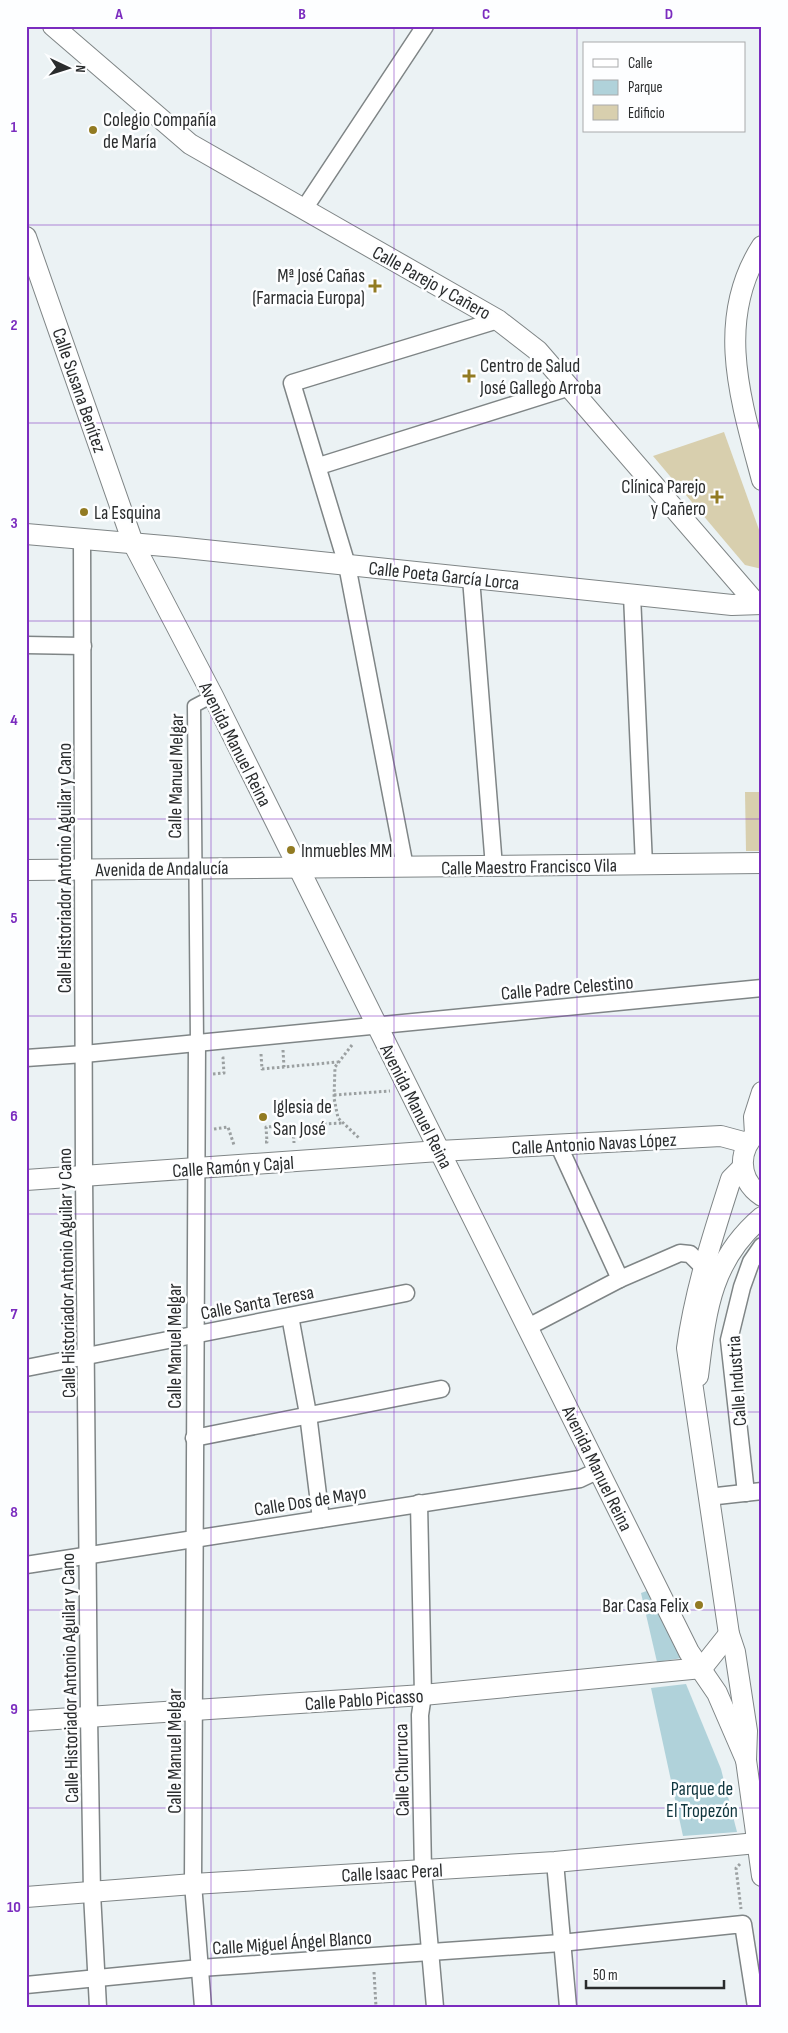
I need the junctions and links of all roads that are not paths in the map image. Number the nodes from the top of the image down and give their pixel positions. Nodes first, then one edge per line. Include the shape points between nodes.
1 (53, 26) edge
2 (424, 26) edge
3 (304, 209) junction
4 (26, 238) edge
5 (758, 258) edge
6 (498, 320) junction
7 (570, 386) junction
8 (319, 466) junction
9 (762, 480) edge
10 (26, 534) edge
11 (82, 539) junction
12 (133, 543) junction
13 (347, 564) junction
14 (471, 578) junction
15 (632, 594) junction
16 (758, 603) edge
17 (26, 645) edge
18 (83, 646) junction
19 (213, 696) junction
20 (762, 863) edge
21 (644, 865) junction
22 (297, 866) junction
23 (405, 867) junction
24 (494, 867) junction
25 (194, 868) junction
26 (84, 869) junction
27 (26, 870) edge
28 (762, 988) edge
29 (375, 1025) junction
30 (196, 1043) junction
31 (84, 1054) junction
32 (26, 1058) edge
33 (762, 1092) edge
34 (755, 1135) edge
35 (558, 1144) junction
36 (439, 1151) junction
37 (195, 1168) junction
38 (742, 1168) junction
39 (84, 1176) junction
40 (26, 1180) edge
41 (762, 1196) edge
42 (762, 1217) edge
43 (762, 1246) edge
44 (703, 1267) junction
45 (620, 1279) junction
46 (406, 1293) dead end
47 (290, 1316) junction
48 (528, 1327) junction
49 (194, 1335) junction
50 (87, 1356) junction
51 (26, 1368) edge
52 (441, 1389) dead end
53 (695, 1397) junction
54 (308, 1414) junction
55 (194, 1438) junction
56 (599, 1470) junction
57 (754, 1492) edge
58 (708, 1497) junction
59 (419, 1502) junction
60 (321, 1519) junction
61 (194, 1537) junction
62 (88, 1555) junction
63 (26, 1565) edge
64 (729, 1634) junction
65 (702, 1668) junction
66 (423, 1695) junction
67 (194, 1710) junction
68 (89, 1716) junction
69 (26, 1721) edge
70 (746, 1760) junction
71 (757, 1843) junction
72 (556, 1862) junction
73 (423, 1870) junction
74 (762, 1876) edge
75 (194, 1884) junction
76 (92, 1893) junction
77 (26, 1897) edge
78 (561, 1943) junction
79 (430, 1952) junction
80 (200, 1968) junction
81 (96, 1978) junction
82 (26, 1985) edge
83 (98, 2007) edge
84 (202, 2007) edge
85 (434, 2007) edge
86 (568, 2007) edge
87 (756, 2007) edge

1 - 3 street, Calle Parejo y Cañero via 190,144
2 - 3 street
3 - 6 street, Calle Parejo y Cañero
4 - 12 street, Calle Susana Benítez
5 - 9 street via 740,293 735,325 735,365
6 - 7 street, Calle Parejo y Cañero via 538,351
6 - 8 street via 292,383
7 - 8 street
7 - 16 street, Calle Parejo y Cañero via 742,590
8 - 13 street
10 - 11 street, Calle Poeta García Lorca
11 - 12 street, Calle Poeta García Lorca
11 - 18 street, Calle Historiador Antonio Aguilar y Cano
12 - 13 street, Calle Poeta García Lorca
12 - 19 street, Avenida Manuel Reina
13 - 14 street, Calle Poeta García Lorca
13 - 23 street
14 - 15 street, Calle Poeta García Lorca
14 - 24 street
15 - 16 street, Calle Poeta García Lorca via 732,605
15 - 21 street
17 - 18 street
18 - 26 street, Calle Historiador Antonio Aguilar y Cano
19 - 22 street, Avenida Manuel Reina
19 - 25 street, Calle Manuel Melgar via 194,706
20 - 21 street, Calle Maestro Francisco Vila
21 - 24 street, Calle Maestro Francisco Vila
22 - 23 street, Calle Maestro Francisco Vila
22 - 25 street, Avenida de Andalucía
22 - 29 street, Avenida Manuel Reina
23 - 24 street, Calle Maestro Francisco Vila
25 - 26 street, Avenida de Andalucía
25 - 30 street, Calle Manuel Melgar
26 - 27 street, Avenida de Andalucía
26 - 31 street, Calle Historiador Antonio Aguilar y Cano
28 - 29 street, Calle Padre Celestino
29 - 30 street, Calle Padre Celestino
29 - 36 street, Avenida Manuel Reina
30 - 31 street, Calle Padre Celestino
30 - 37 street, Calle Manuel Melgar
31 - 32 street, Calle Padre Celestino
31 - 39 street, Calle Historiador Antonio Aguilar y Cano
33 - 34 street via 754,1117
34 - 35 street, Calle Antonio Navas López
34 - 38 street via 744,1151
35 - 36 street, Calle Antonio Navas López
35 - 45 street
36 - 37 street, Calle Ramón y Cajal
36 - 48 street, Avenida Manuel Reina
37 - 39 street, Calle Ramón y Cajal
37 - 49 street, Calle Manuel Melgar
38 - 41 street via 745,1179
38 - 44 street, Calle Industria via 731,1178
39 - 40 street, Calle Ramón y Cajal
39 - 50 street, Calle Historiador Antonio Aguilar y Cano
42 - 53 street, Calle Industria via 744,1232 721,1269 706,1311
43 - 57 street, Calle Industria via 751,1262 742,1287 729,1340
44 - 45 street via 690,1254 680,1253
44 - 53 street, Calle Industria via 687,1348
45 - 48 street
46 - 47 street, Calle Santa Teresa
47 - 49 street, Calle Santa Teresa
47 - 54 street
48 - 56 street, Avenida Manuel Reina
49 - 50 street, Calle Santa Teresa
49 - 55 street, Calle Manuel Melgar
50 - 51 street, Calle Santa Teresa
50 - 62 street, Calle Historiador Antonio Aguilar y Cano
52 - 54 street
53 - 58 street, Calle Industria
54 - 55 street
54 - 60 street
55 - 61 street, Calle Manuel Melgar
56 - 59 street, Calle Dos de Mayo via 580,1479
56 - 65 street, Avenida Manuel Reina via 689,1652
57 - 58 street
58 - 64 street, Calle Industria
59 - 60 street, Calle Dos de Mayo
59 - 66 street, Calle Churruca
60 - 61 street, Calle Dos de Mayo
61 - 62 street, Calle Dos de Mayo
61 - 67 street, Calle Manuel Melgar
62 - 63 street, Calle Dos de Mayo
62 - 68 street, Calle Historiador Antonio Aguilar y Cano
64 - 65 street
64 - 70 street, Calle Industria via 735,1652 747,1731
65 - 66 street, Calle Pablo Picasso
65 - 70 street, Avenida Manuel Reina via 718,1693
66 - 67 street, Calle Pablo Picasso
66 - 73 street, Calle Churruca via 420,1715
67 - 68 street, Calle Pablo Picasso
67 - 75 street, Calle Manuel Melgar
68 - 69 street, Calle Pablo Picasso
68 - 76 street, Calle Historiador Antonio Aguilar y Cano
70 - 71 street
71 - 72 street, Calle Isaac Peral
71 - 74 street
72 - 73 street, Calle Isaac Peral
72 - 78 street
73 - 75 street, Calle Isaac Peral
73 - 79 street, Calle Churruca
75 - 76 street, Calle Isaac Peral
75 - 80 street, Calle Manuel Melgar
76 - 77 street, Calle Isaac Peral
76 - 81 street, Calle Historiador Antonio Aguilar y Cano
78 - 79 street, Calle Miguel Ángel Blanco
78 - 86 street
78 - 87 street, Calle Miguel Ángel Blanco via 743,1924
79 - 80 street, Calle Miguel Ángel Blanco
79 - 85 street, Calle Churruca
80 - 81 street, Calle Miguel Ángel Blanco
80 - 84 street, Calle Manuel Melgar
81 - 82 street, Calle Miguel Ángel Blanco
81 - 83 street, Calle Historiador Antonio Aguilar y Cano

